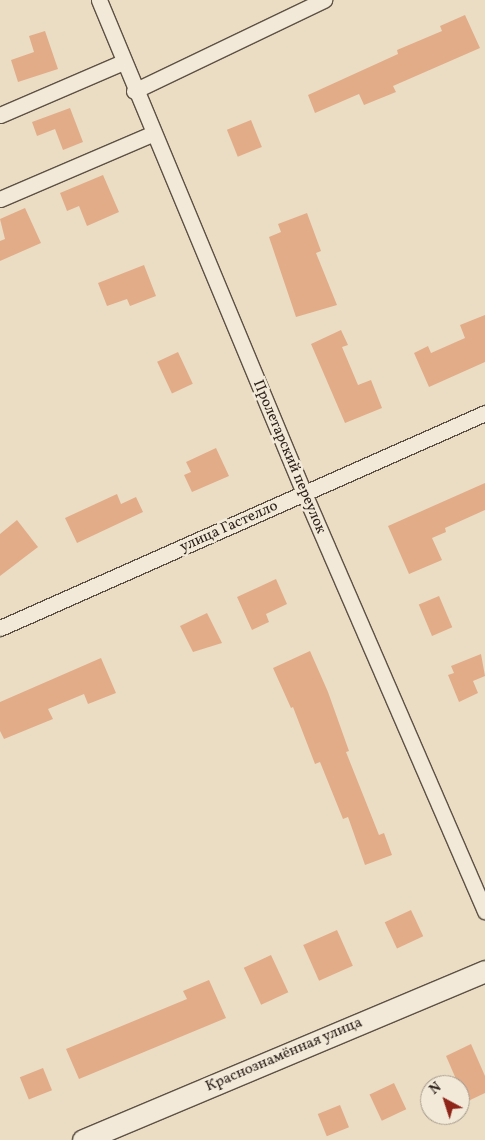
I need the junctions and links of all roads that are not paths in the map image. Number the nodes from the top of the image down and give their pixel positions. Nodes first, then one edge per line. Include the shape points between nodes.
1 (99, 0) edge
2 (324, 0) edge
3 (123, 62) junction
4 (134, 91) junction
5 (0, 115) edge
6 (152, 134) junction
7 (0, 199) edge
8 (485, 413) edge
9 (304, 494) junction
10 (0, 628) edge
11 (485, 912) edge
12 (485, 971) edge
13 (83, 1140) edge

1 - 3 street, Пролетарский переулок
2 - 4 street
3 - 4 street, Пролетарский переулок
3 - 5 street
4 - 6 street, Пролетарский переулок
6 - 7 street
6 - 9 street, Пролетарский переулок
8 - 9 street, улица Гастелло
9 - 10 street, улица Гастелло
9 - 11 street, Пролетарский переулок
12 - 13 main road, Краснознамённая улица

